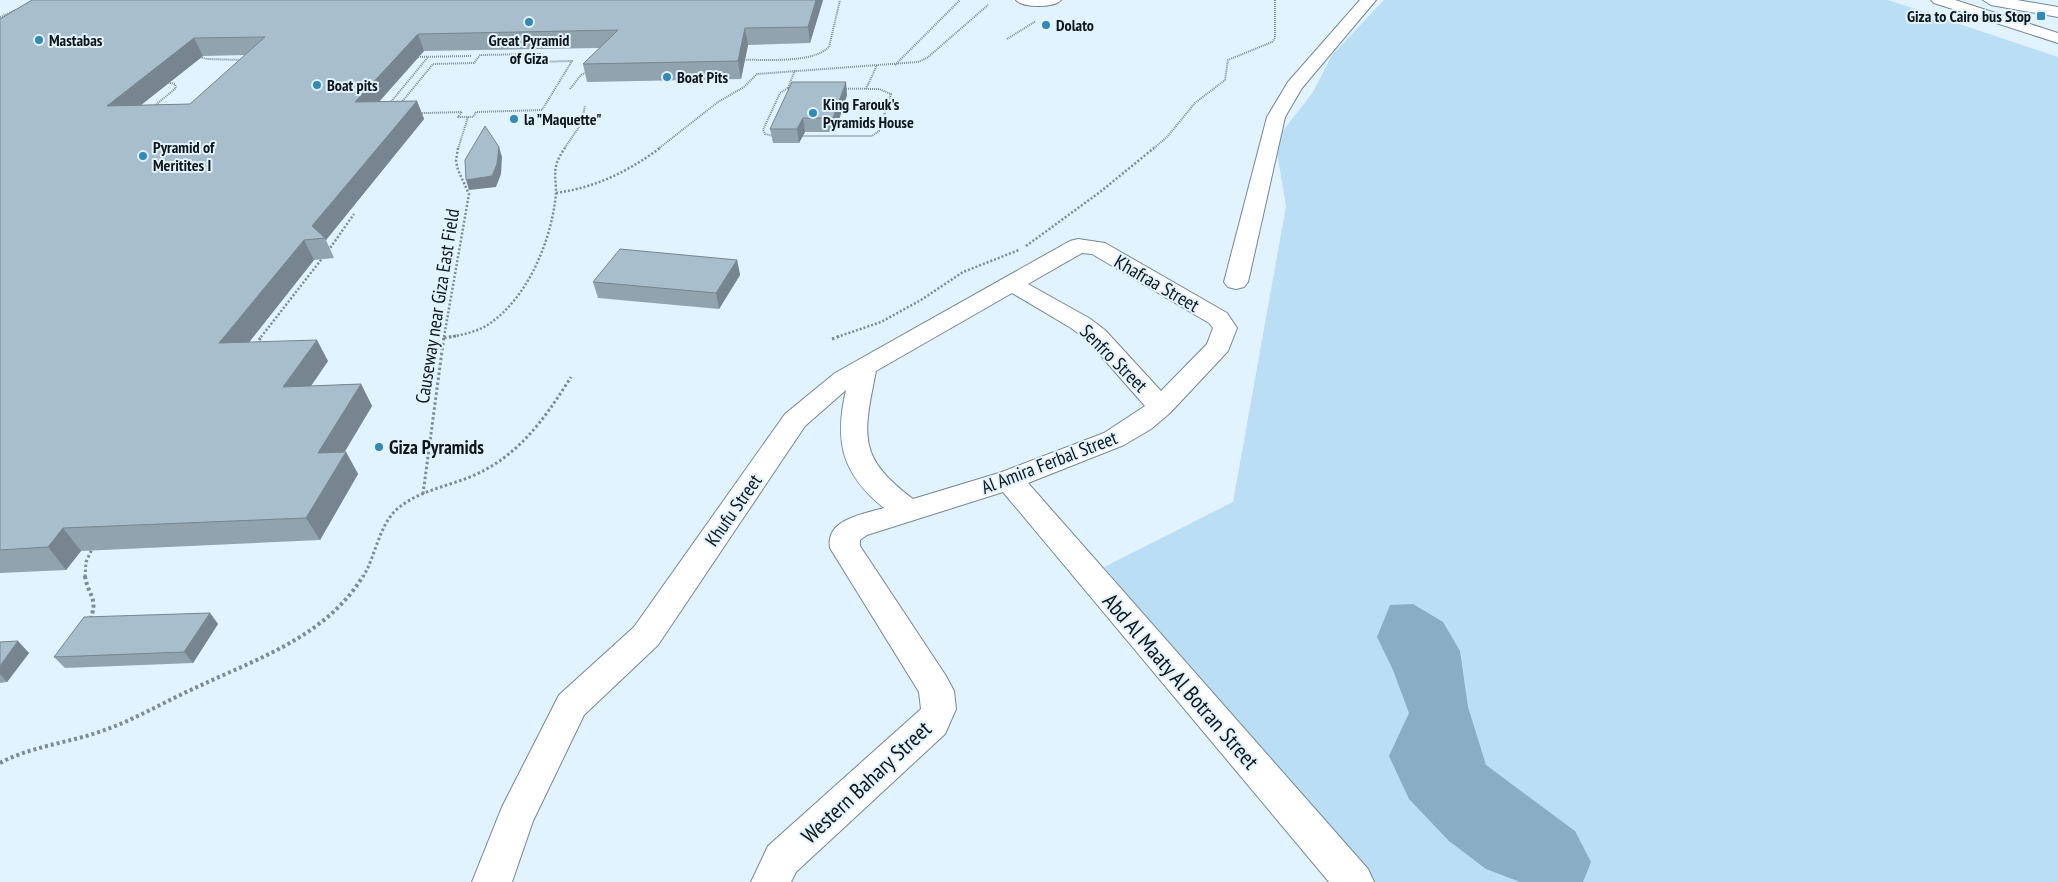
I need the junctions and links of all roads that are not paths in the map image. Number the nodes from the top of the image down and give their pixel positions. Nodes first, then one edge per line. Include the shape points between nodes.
1 (1024, 0) edge
2 (1053, 0) edge
3 (1368, 0) edge
4 (1940, 0) edge
5 (1991, 0) edge
6 (2058, 12) edge
7 (2058, 38) edge
8 (1084, 245) joint
9 (1236, 282) dead end
10 (1012, 284) junction
11 (1225, 328) joint
12 (864, 368) junction
13 (1161, 407) junction
14 (1009, 480) junction
15 (908, 511) junction
16 (845, 548) joint
17 (777, 870) edge
18 (492, 882) edge
19 (1354, 882) edge

1 - 2 street
3 - 9 street via 1294,86 1280,109 1271,134
4 - 7 street
5 - 6 street
8 - 10 street, Khufu Street via 1066,251
8 - 11 street, Khafraa Street via 1097,248 1210,313 1223,322
10 - 12 street, Khufu Street
10 - 13 street, Senfro Street via 1080,323 1096,336
11 - 13 street, Al Amira Ferbal Street via 1219,346
12 - 15 street via 853,416 854,445 866,474
12 - 18 street, Khufu Street via 830,388 795,420 646,636 584,690 572,705 515,819
13 - 14 street, Al Amira Ferbal Street via 1114,439
14 - 15 street, Al Amira Ferbal Street
14 - 19 street, Abd Al Maaty Al Botran Street
15 - 16 street, Al Amira Ferbal Street via 856,527 845,538
16 - 17 street, Western Bahary Street via 934,686 941,705 932,723

